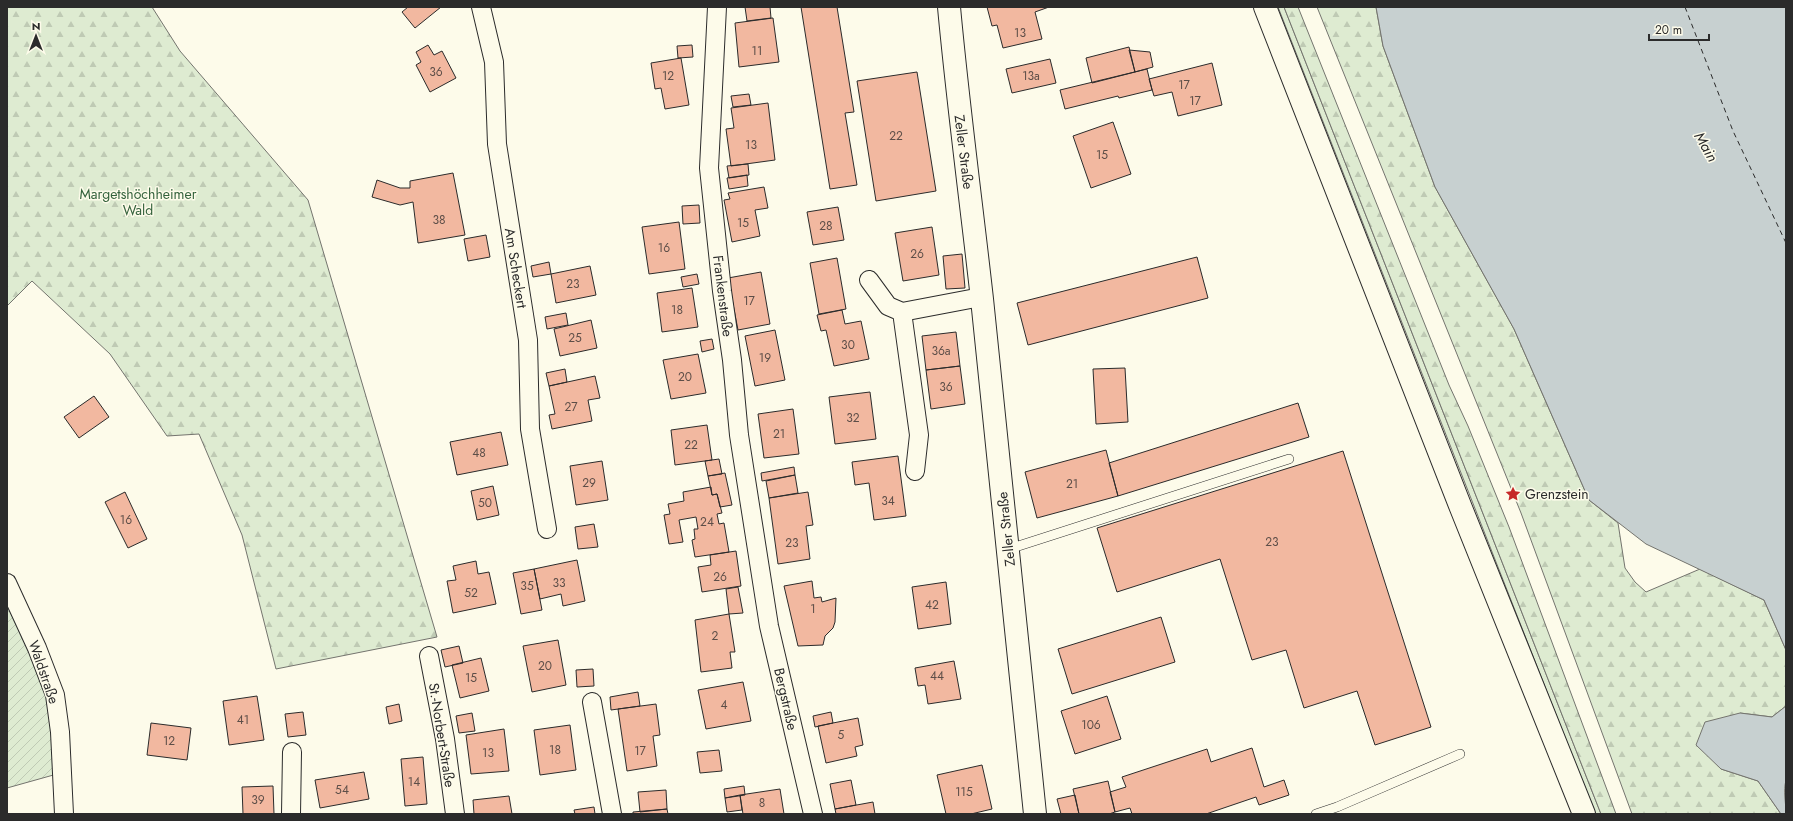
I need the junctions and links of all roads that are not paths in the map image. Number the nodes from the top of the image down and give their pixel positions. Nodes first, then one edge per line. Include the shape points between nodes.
1 (481, 7) edge
2 (718, 7) edge
3 (949, 7) edge
4 (1265, 7) edge
5 (869, 280) dead end
6 (982, 297) junction
7 (902, 312) junction
8 (1289, 459) dead end
9 (915, 471) dead end
10 (547, 529) dead end
11 (1009, 550) junction
12 (7, 583) edge
13 (763, 583) joint
14 (429, 656) dead end
15 (592, 702) dead end
16 (292, 752) dead end
17 (1460, 754) dead end
18 (64, 814) edge
19 (291, 814) edge
20 (454, 814) edge
21 (612, 814) edge
22 (813, 814) edge
23 (1035, 814) edge
24 (1316, 814) edge
25 (1584, 814) edge

1 - 10 street, Am Scheckert via 494,62 497,144 528,340 530,429
2 - 13 street, Frankenstraße via 709,168 739,435
3 - 6 main road, Zeller Straße via 957,99
4 - 25 main road
5 - 7 street via 888,306
6 - 7 street
6 - 11 main road, Zeller Straße
7 - 9 street via 919,435
8 - 11 lane
11 - 23 main road, Zeller Straße
12 - 18 street, Waldstraße via 55,695 60,732
13 - 22 street, Bergstraße via 769,626
14 - 20 street, St.-Norbert-Straße via 445,739
15 - 21 street
16 - 19 street
17 - 24 lane

